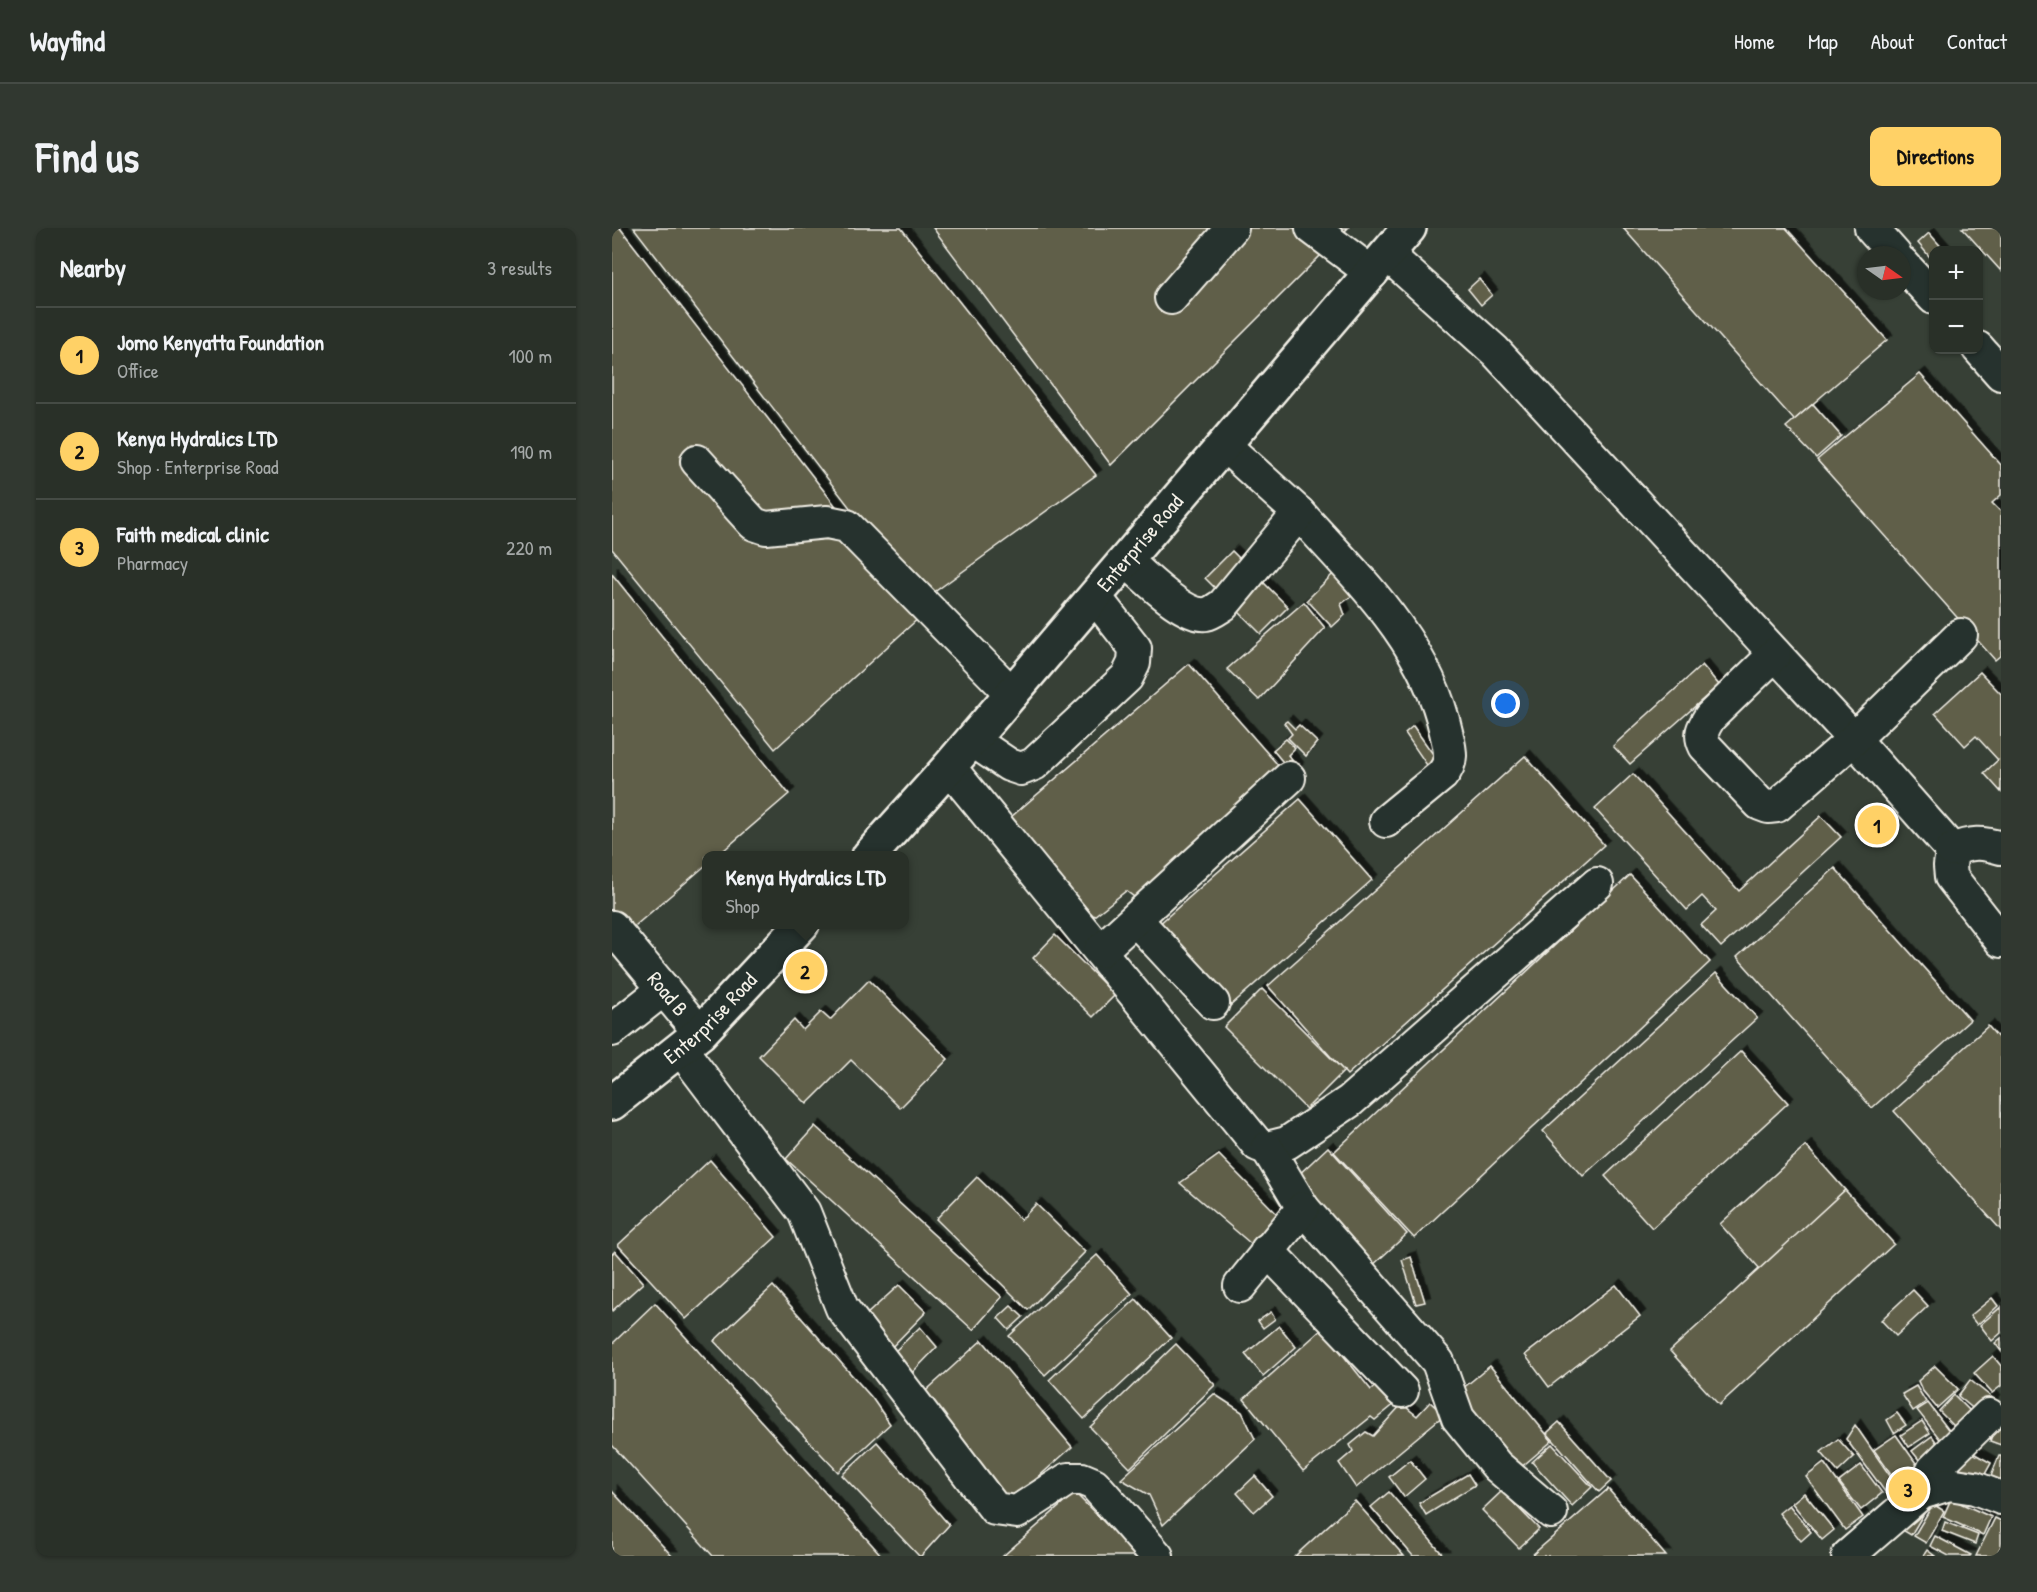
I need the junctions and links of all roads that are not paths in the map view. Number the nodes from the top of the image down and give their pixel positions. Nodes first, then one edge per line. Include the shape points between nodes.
1 (1232, 228) edge
2 (1312, 228) edge
3 (1409, 228) edge
4 (1871, 228) edge
5 (1887, 246) edge
6 (1380, 264) junction
7 (1911, 273) edge
8 (1929, 293) edge
9 (1171, 298) dead end
10 (1983, 354) edge
11 (2001, 374) edge
12 (1224, 445) junction
13 (697, 461) dead end
14 (1299, 513) junction
15 (1126, 561) junction
16 (1095, 597) junction
17 (1961, 635) dead end
18 (1775, 654) junction
19 (1011, 694) junction
20 (1854, 739) junction
21 (972, 740) junction
22 (949, 767) junction
23 (1290, 778) dead end
24 (1386, 822) dead end
25 (2001, 848) edge
26 (1952, 850) junction
27 (873, 851) edge
28 (1597, 884) dead end
29 (1136, 920) junction
30 (612, 927) edge
31 (1998, 928) edge
32 (797, 929) edge
33 (1101, 951) junction
34 (664, 989) junction
35 (1213, 1003) dead end
36 (612, 1030) edge
37 (690, 1041) junction
38 (612, 1104) edge
39 (1267, 1148) junction
40 (1303, 1208) junction
41 (1267, 1250) junction
42 (1240, 1286) dead end
43 (1402, 1391) dead end
44 (1989, 1415) dead end
45 (1930, 1490) junction
46 (2001, 1498) edge
47 (1551, 1512) dead end
48 (1157, 1556) edge
49 (1848, 1556) edge

1 - 9 street
2 - 6 street
3 - 6 main road, Enterprise Road
4 - 5 street
6 - 12 main road, Enterprise Road
6 - 18 street via 1495,351
7 - 8 street
10 - 11 street
12 - 14 street
12 - 15 main road, Enterprise Road
13 - 19 street via 754,524 766,528 827,522 847,526
14 - 15 street via 1223,605 1208,614 1179,605
14 - 24 street via 1398,627 1441,711 1450,766
15 - 16 main road, Enterprise Road
16 - 19 main road, Enterprise Road
16 - 21 street via 1135,648 1134,663 1127,677 1034,764 1021,768 1009,765
17 - 20 street
18 - 20 street
18 - 20 street via 1710,717 1702,729 1705,746 1760,804 1768,807 1777,806
19 - 21 main road, Enterprise Road
20 - 26 street
21 - 22 main road, Enterprise Road
22 - 27 main road, Enterprise Road
22 - 33 street
23 - 29 street
25 - 26 street via 1972,843
26 - 31 street via 1951,877
28 - 39 street via 1350,1101 1287,1143
29 - 33 street
29 - 35 street
30 - 34 street, Road B
32 - 37 main road, Enterprise Road
33 - 39 street via 1258,1145
34 - 36 street
34 - 37 street, Road B
37 - 38 main road, Enterprise Road
37 - 48 street, Road B via 804,1212 842,1308 994,1509 1017,1512 1068,1479 1082,1479 1094,1484
39 - 40 street
40 - 41 street
40 - 47 street via 1438,1362 1458,1418 1497,1466
41 - 42 street
41 - 43 street
44 - 45 street via 1933,1470
45 - 46 street via 1949,1484
45 - 49 street via 1921,1493

